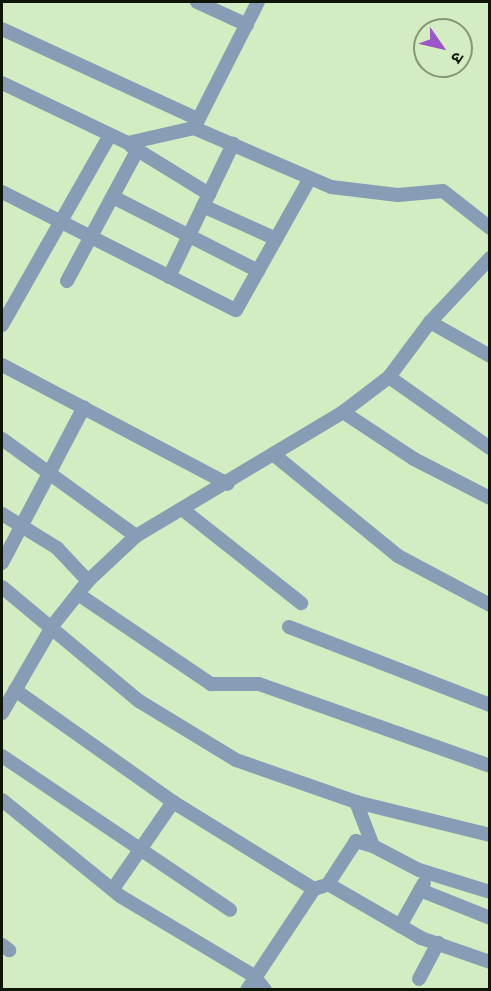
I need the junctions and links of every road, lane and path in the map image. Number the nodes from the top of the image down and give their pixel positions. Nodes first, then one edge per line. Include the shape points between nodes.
1 (197, 2) edge
2 (258, 2) edge
3 (247, 25) junction
4 (2, 28) edge
5 (3, 87) edge
6 (196, 123) junction
7 (109, 137) junction
8 (233, 144) junction
9 (132, 147) junction
10 (310, 178) junction
11 (2, 192) edge
12 (112, 197) junction
13 (206, 200) junction
14 (59, 223) junction
15 (489, 228) edge
16 (90, 238) junction
17 (187, 238) junction
18 (276, 239) junction
19 (489, 258) edge
20 (258, 271) junction
21 (168, 277) junction
22 (68, 281) dead end
23 (430, 322) junction
24 (2, 325) edge
25 (489, 356) edge
26 (2, 366) edge
27 (389, 377) junction
28 (84, 407) junction
29 (343, 412) junction
30 (2, 439) edge
31 (489, 448) edge
32 (273, 454) junction
33 (49, 473) junction
34 (228, 484) junction
35 (489, 498) edge
36 (182, 509) junction
37 (2, 514) edge
38 (20, 525) junction
39 (136, 536) junction
40 (2, 563) edge
41 (88, 580) junction
42 (2, 587) edge
43 (78, 594) junction
44 (302, 603) dead end
45 (489, 605) edge
46 (53, 625) junction
47 (289, 627) dead end
48 (15, 690) junction
49 (489, 705) edge
50 (2, 713) edge
51 (2, 756) edge
52 (489, 766) edge
53 (2, 800) edge
54 (173, 802) junction
55 (356, 802) junction
56 (489, 835) edge
57 (373, 846) junction
58 (142, 847) junction
59 (429, 873) junction
60 (328, 884) junction
61 (112, 889) junction
62 (314, 889) junction
63 (420, 890) junction
64 (489, 892) edge
65 (230, 910) dead end
66 (489, 918) edge
67 (400, 926) junction
68 (438, 943) junction
69 (489, 962) edge
70 (254, 976) junction
71 (419, 979) dead end
72 (247, 990) edge
73 (265, 990) edge

1 - 3 street
2 - 3 street
3 - 6 street
4 - 6 street
5 - 7 street
6 - 8 street
6 - 9 street
7 - 9 street
7 - 14 street
8 - 10 street
8 - 13 street
9 - 12 street
9 - 13 street
10 - 15 street via 331,188 398,195 442,191
10 - 18 street
11 - 14 street
12 - 16 street
12 - 17 street
13 - 17 street
13 - 18 street
14 - 16 street
14 - 24 street
16 - 21 street
16 - 22 street
17 - 20 street
17 - 21 street
18 - 20 street
19 - 23 street
20 - 21 street via 236,310
23 - 25 street
23 - 27 street
26 - 28 street
27 - 29 street
27 - 31 street
28 - 33 street
28 - 34 street
29 - 32 street
29 - 35 street via 414,459
30 - 33 street
32 - 34 street
32 - 45 street via 398,556
33 - 38 street
33 - 39 street
34 - 36 street
36 - 39 street
36 - 44 street
37 - 38 street
38 - 40 street
38 - 41 street via 57,548
39 - 41 street
41 - 43 street
42 - 46 street
43 - 46 street
43 - 52 street via 211,684 259,684
46 - 48 street
46 - 55 street via 139,701 236,760
47 - 49 street
48 - 50 street
48 - 54 street
51 - 58 street
53 - 61 street
54 - 58 street
54 - 62 street
55 - 56 street
55 - 57 street
57 - 59 street
57 - 60 street via 356,841
58 - 61 street
58 - 65 street
59 - 63 street
59 - 64 street
60 - 62 street
60 - 67 street
61 - 70 street
62 - 70 street
63 - 66 street
63 - 67 street
67 - 68 street
68 - 69 street
68 - 71 street
70 - 72 street
70 - 73 street

